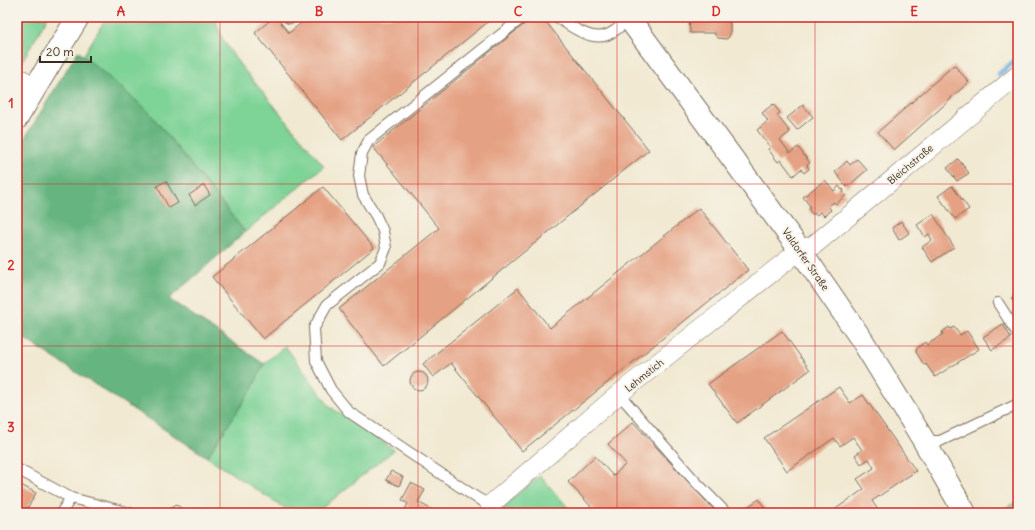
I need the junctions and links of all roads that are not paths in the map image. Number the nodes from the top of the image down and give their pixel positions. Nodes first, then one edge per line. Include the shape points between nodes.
1 (78, 17) edge
2 (523, 17) edge
3 (557, 17) edge
4 (629, 18) edge
5 (1018, 75) edge
6 (23, 80) edge
7 (17, 118) edge
8 (800, 250) junction
9 (998, 303) dead end
10 (1018, 334) edge
11 (619, 394) junction
12 (1018, 404) edge
13 (924, 441) junction
14 (17, 469) edge
15 (71, 498) junction
16 (491, 509) edge
17 (61, 513) edge
18 (130, 513) edge
19 (726, 513) edge
20 (965, 513) edge

1 - 6 street
2 - 16 lane, Lehmstich via 369,140 362,154 359,176 363,195 383,231 386,248 380,262 327,305 314,328 316,361 331,390 349,412
3 - 4 lane via 575,29 598,37 608,35
4 - 8 street, Valdorfer Straße
5 - 8 street, Bleichstraße via 814,245
6 - 7 street
8 - 11 street, Lehmstich
8 - 13 street, Valdorfer Straße via 862,340
9 - 10 lane
11 - 16 street, Lehmstich
11 - 19 lane
12 - 13 lane via 940,441
13 - 20 street, Valdorfer Straße
14 - 15 lane
15 - 17 lane
15 - 18 lane

